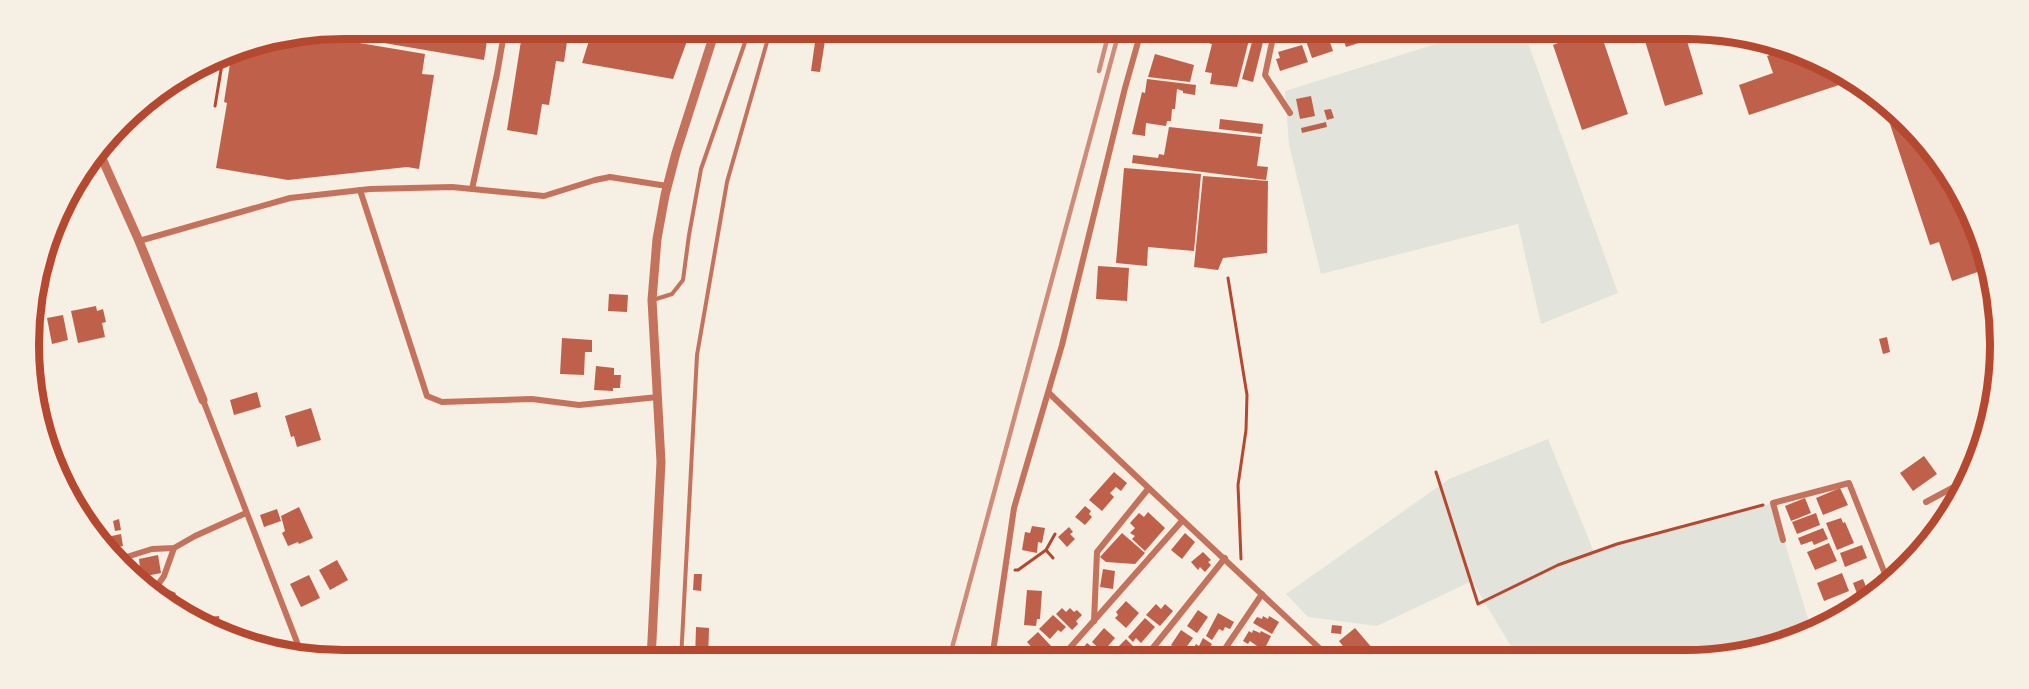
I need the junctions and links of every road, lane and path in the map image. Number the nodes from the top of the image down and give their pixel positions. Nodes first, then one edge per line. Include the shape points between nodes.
1 (503, 39) edge
2 (712, 39) edge
3 (746, 39) edge
4 (768, 39) edge
5 (1139, 39) edge
6 (1273, 39) edge
7 (222, 65) edge
8 (215, 106) dead end
9 (1290, 113) dead end
10 (102, 159) edge
11 (667, 186) junction
12 (472, 189) junction
13 (360, 190) junction
14 (139, 241) junction
15 (1228, 278) dead end
16 (652, 300) junction
17 (1049, 393) junction
18 (658, 397) junction
19 (203, 400) joint
20 (1436, 472) dead end
21 (1954, 487) edge
22 (1148, 489) junction
23 (1926, 502) dead end
24 (1773, 503) junction
25 (246, 513) junction
26 (1182, 521) junction
27 (1055, 534) dead end
28 (1783, 540) dead end
29 (174, 548) junction
30 (1046, 550) junction
31 (125, 557) edge
32 (1053, 558) dead end
33 (1225, 558) junction
34 (1018, 570) dead end
35 (1241, 574) junction
36 (1885, 575) edge
37 (157, 586) edge
38 (1262, 594) junction
39 (1095, 622) junction
40 (298, 646) edge
41 (652, 650) edge
42 (682, 650) edge
43 (993, 650) edge
44 (1069, 650) edge
45 (1151, 650) edge
46 (1224, 650) edge
47 (1321, 650) edge

1 - 12 street
2 - 11 street
3 - 16 lane via 701,169 683,280 672,294
4 - 42 lane via 727,182 697,355
5 - 17 street
6 - 9 street via 1265,75
7 - 8 path
10 - 14 street
11 - 12 street via 610,177 544,196
11 - 16 street via 657,239
12 - 13 street
13 - 14 street via 290,198
13 - 18 street via 427,396 442,402 532,399 579,405
14 - 19 street
15 - 35 path via 1247,395 1238,485
16 - 18 street
17 - 22 street
17 - 43 street via 1014,508
18 - 41 street via 661,462
19 - 25 street
20 - 24 path via 1478,604 1558,566 1617,544
21 - 23 street
22 - 26 street
22 - 39 street via 1097,552
24 - 28 street
24 - 36 street via 1850,483
25 - 29 street
25 - 40 street
26 - 33 street
26 - 39 street
27 - 30 path
29 - 31 street via 152,549
29 - 37 street
30 - 32 path
30 - 34 path
33 - 35 street
33 - 45 street
35 - 38 street
38 - 46 street
38 - 47 street
39 - 44 street

